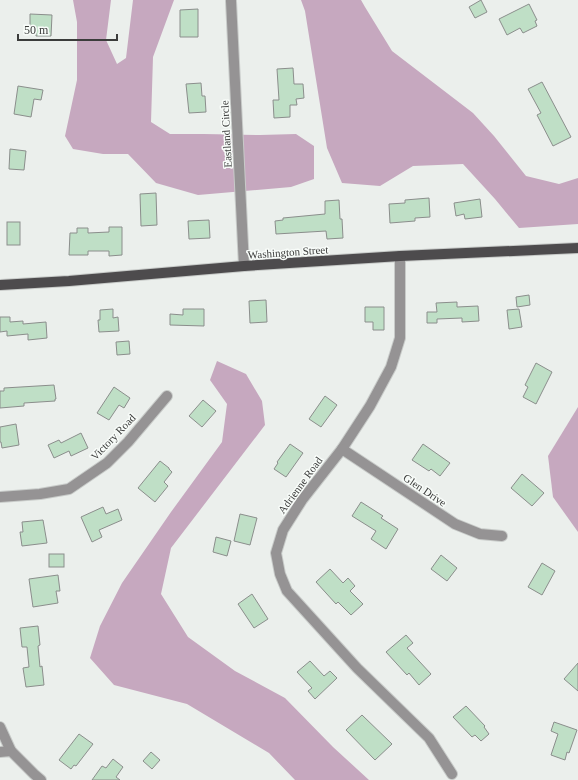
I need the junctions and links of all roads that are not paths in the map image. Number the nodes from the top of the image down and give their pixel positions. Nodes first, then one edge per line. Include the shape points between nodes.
1 (231, 1) edge
2 (578, 248) edge
3 (400, 256) junction
4 (244, 266) junction
5 (0, 284) edge
6 (167, 396) dead end
7 (342, 449) junction
8 (0, 497) edge
9 (502, 536) dead end
10 (0, 727) edge
11 (11, 751) junction
12 (0, 752) edge
13 (452, 774) dead end
14 (41, 780) edge

1 - 4 street, Eastland Circle
2 - 3 main road, Washington Street
3 - 4 main road, Washington Street
3 - 7 street, Adrienne Road via 398,345 391,367 370,406
4 - 5 main road, Washington Street via 69,281
6 - 8 street, Victory Road via 107,463 69,489
7 - 9 street, Glen Drive via 455,524 480,534
7 - 13 street, Adrienne Road via 302,500 283,530 276,553 280,574 287,591 352,662 429,738
10 - 11 street
11 - 12 street
11 - 14 street

